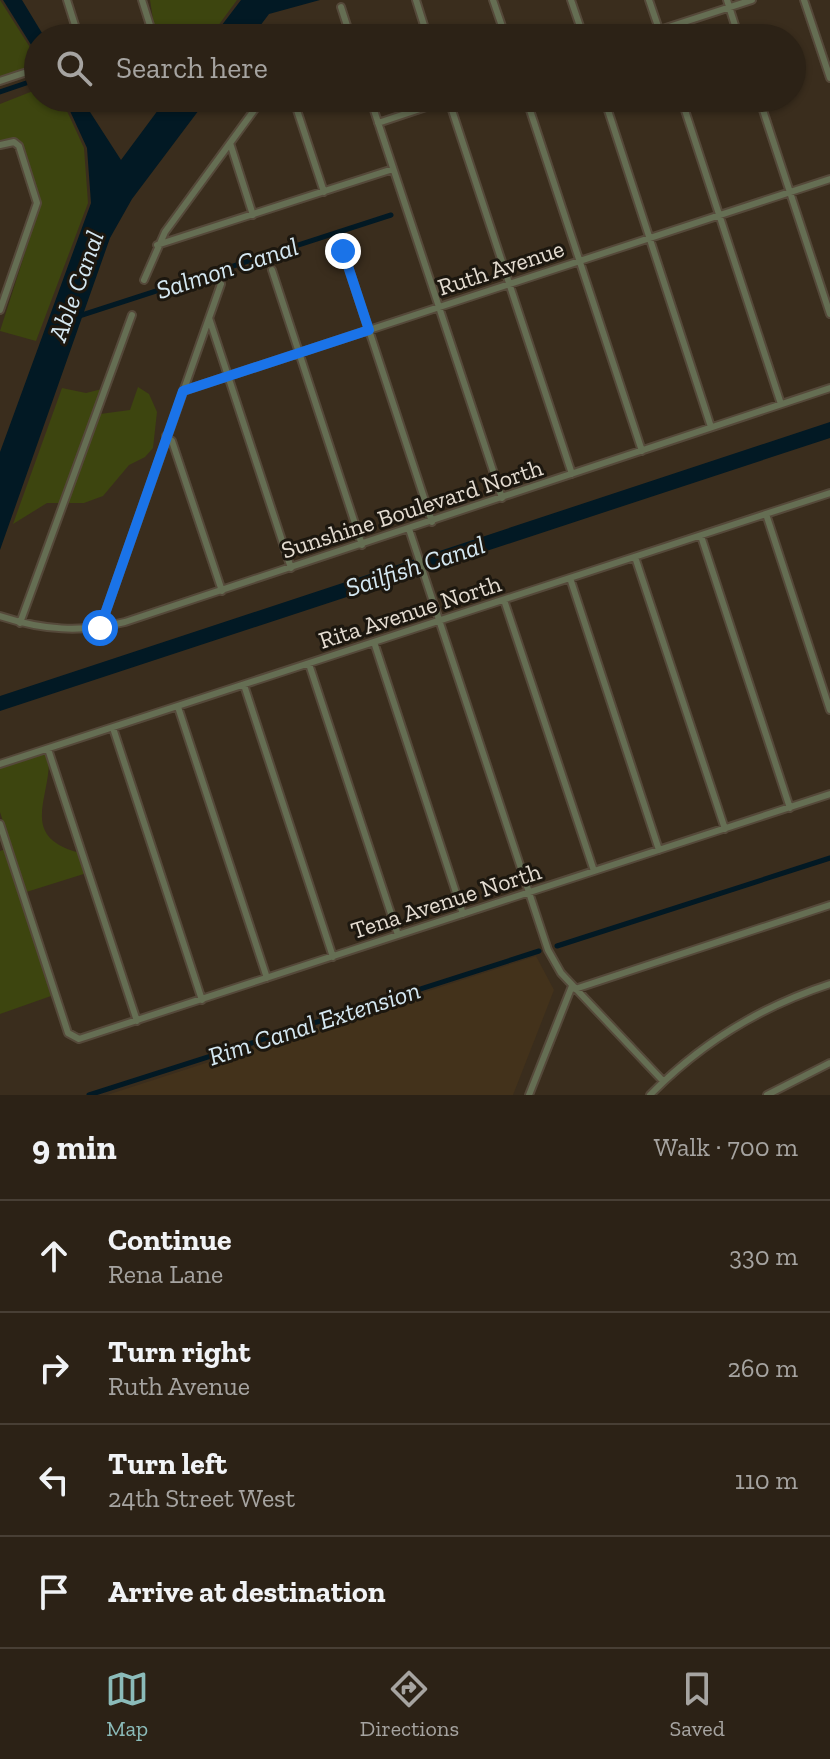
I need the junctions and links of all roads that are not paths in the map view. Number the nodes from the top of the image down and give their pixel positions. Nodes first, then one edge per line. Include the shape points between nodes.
1 (67, 0) edge
2 (142, 0) edge
3 (416, 0) edge
4 (493, 0) edge
5 (571, 0) edge
6 (649, 0) edge
7 (752, 0) edge
8 (804, 0) edge
9 (728, 4) edge
10 (341, 7) dead end
11 (75, 24) edge
12 (150, 24) edge
13 (346, 24) edge
14 (424, 24) edge
15 (501, 24) edge
16 (579, 24) edge
17 (657, 24) edge
18 (675, 24) edge
19 (734, 24) edge
20 (24, 73) edge
21 (830, 78) edge
22 (0, 81) edge
23 (253, 112) edge
24 (298, 112) edge
25 (374, 112) edge
26 (410, 112) edge
27 (454, 112) edge
28 (531, 112) edge
29 (608, 112) edge
30 (686, 112) edge
31 (764, 112) edge
32 (378, 123) junction
33 (230, 143) junction
34 (0, 145) edge
35 (393, 169) junction
36 (830, 179) edge
37 (324, 192) junction
38 (790, 192) junction
39 (253, 215) junction
40 (720, 215) junction
41 (649, 238) junction
42 (157, 245) junction
43 (343, 251) dead end
44 (579, 261) junction
45 (272, 270) dead end
46 (144, 280) dead end
47 (221, 284) dead end
48 (509, 284) junction
49 (439, 307) junction
50 (0, 310) edge
51 (830, 314) edge
52 (132, 315) dead end
53 (209, 318) junction
54 (369, 330) junction
55 (299, 353) junction
56 (229, 376) junction
57 (830, 388) edge
58 (183, 391) junction
59 (781, 404) junction
60 (711, 427) junction
61 (166, 436) junction
62 (642, 451) junction
63 (572, 474) junction
64 (830, 493) edge
65 (502, 498) junction
66 (766, 514) junction
67 (432, 522) junction
68 (409, 529) junction
69 (701, 536) junction
70 (362, 545) junction
71 (635, 557) junction
72 (291, 568) junction
73 (570, 578) junction
74 (222, 591) junction
75 (504, 600) junction
76 (0, 616) edge
77 (440, 621) junction
78 (20, 623) junction
79 (100, 628) junction
80 (374, 642) junction
81 (309, 664) junction
82 (244, 685) junction
83 (178, 707) junction
84 (830, 710) edge
85 (113, 728) junction
86 (48, 749) junction
87 (0, 764) edge
88 (830, 794) edge
89 (790, 808) junction
90 (0, 824) edge
91 (725, 829) junction
92 (659, 850) junction
93 (594, 871) junction
94 (529, 893) junction
95 (830, 905) edge
96 (463, 914) junction
97 (398, 935) junction
98 (333, 957) junction
99 (267, 978) junction
100 (830, 984) edge
101 (573, 987) junction
102 (202, 1000) junction
103 (137, 1021) junction
104 (830, 1063) edge
105 (663, 1081) junction
106 (529, 1095) edge
107 (650, 1095) edge
108 (767, 1095) edge

1 - 11 street
2 - 12 street
3 - 14 street
4 - 15 street
5 - 16 street
6 - 17 street
7 - 9 street
8 - 21 street
9 - 18 street
9 - 19 street
10 - 13 street
20 - 22 street
23 - 33 street
24 - 37 street
25 - 32 street
26 - 32 street
27 - 48 street
28 - 44 street
29 - 41 street
30 - 40 street
31 - 38 street
32 - 35 street
33 - 39 street
33 - 42 street
34 - 50 street via 19,146 37,203
35 - 37 street
35 - 49 street
36 - 38 street, Ruth Avenue
37 - 39 street
38 - 40 street, Ruth Avenue
38 - 51 street
39 - 42 street
40 - 41 street, Ruth Avenue
40 - 59 street
41 - 44 street, Ruth Avenue
41 - 60 street
42 - 46 street
43 - 54 street
44 - 48 street, Ruth Avenue
44 - 62 street
45 - 55 street
47 - 53 street
48 - 49 street, Ruth Avenue
48 - 63 street
49 - 54 street, Ruth Avenue
49 - 65 street
52 - 78 street
53 - 56 street
53 - 58 street
54 - 55 street, Ruth Avenue
54 - 67 street
55 - 56 street, Ruth Avenue
55 - 70 street
56 - 58 street, Ruth Avenue
56 - 72 street
57 - 59 street, Sunshine Boulevard North
58 - 61 street
59 - 60 street, Sunshine Boulevard North
60 - 62 street, Sunshine Boulevard North
61 - 74 street
61 - 79 street
62 - 63 street, Sunshine Boulevard North
63 - 65 street, Sunshine Boulevard North
64 - 66 street, Rita Avenue North
65 - 67 street, Sunshine Boulevard North
66 - 69 street, Rita Avenue North
66 - 84 street
67 - 68 street, Sunshine Boulevard North
68 - 70 street, Sunshine Boulevard North
68 - 77 street
69 - 71 street, Rita Avenue North
69 - 89 street
70 - 72 street, Sunshine Boulevard North
71 - 73 street, Rita Avenue North
71 - 91 street
72 - 74 street, Sunshine Boulevard North
73 - 75 street, Rita Avenue North
73 - 92 street
74 - 79 street, Sunshine Boulevard North
75 - 77 street, Rita Avenue North
75 - 93 street
76 - 78 street, Sunshine Boulevard North
77 - 80 street, Rita Avenue North
77 - 94 street
78 - 79 street, Sunshine Boulevard North via 65,630
80 - 81 street, Rita Avenue North
80 - 96 street
81 - 82 street, Rita Avenue North
81 - 97 street
82 - 83 street, Rita Avenue North
82 - 98 street
83 - 85 street, Rita Avenue North
83 - 99 street
85 - 86 street, Rita Avenue North
85 - 102 street
86 - 87 street, Rita Avenue North
86 - 103 street
88 - 89 street, Tena Avenue North
89 - 91 street, Tena Avenue North
90 - 103 street, Tena Avenue North via 72,1037 85,1038
91 - 92 street, Tena Avenue North
92 - 93 street, Tena Avenue North
93 - 94 street, Tena Avenue North
94 - 96 street, Tena Avenue North
94 - 101 street via 551,958
95 - 101 street
96 - 97 street, Tena Avenue North
97 - 98 street, Tena Avenue North
98 - 99 street, Tena Avenue North
99 - 102 street, Tena Avenue North
100 - 105 street via 739,1025
101 - 105 street
101 - 106 street
102 - 103 street, Tena Avenue North
104 - 108 street
105 - 107 street

